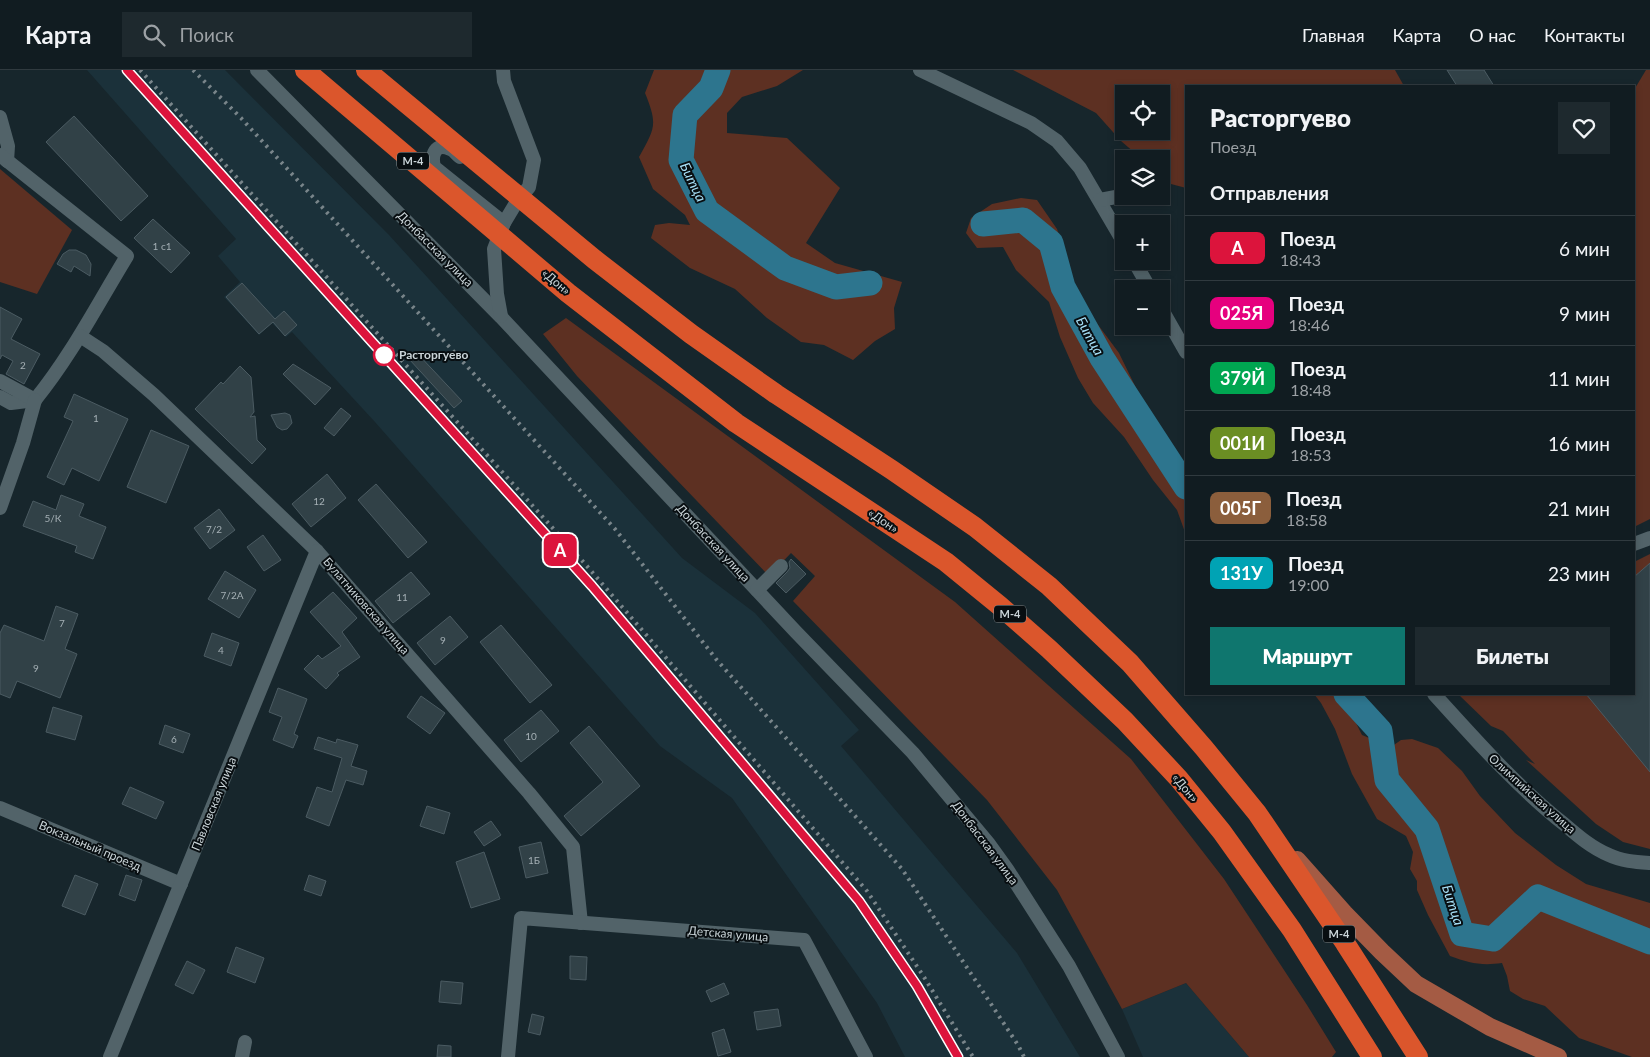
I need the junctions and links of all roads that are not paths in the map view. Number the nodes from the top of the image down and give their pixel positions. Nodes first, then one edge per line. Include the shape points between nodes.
1 (257, 70) edge
2 (305, 70) edge
3 (366, 70) edge
4 (504, 70) edge
5 (920, 70) edge
6 (0, 117) edge
7 (3, 158) edge
8 (1115, 197) edge
9 (1100, 200) junction
10 (516, 203) junction
11 (504, 223) junction
12 (1115, 227) edge
13 (502, 317) junction
14 (1170, 324) edge
15 (80, 336) junction
16 (1185, 350) edge
17 (0, 381) edge
18 (0, 397) edge
19 (35, 400) junction
20 (0, 508) edge
21 (1650, 538) edge
22 (1635, 544) edge
23 (317, 551) junction
24 (781, 566) dead end
25 (757, 590) junction
26 (1436, 695) edge
27 (0, 808) edge
28 (1257, 813) junction
29 (1650, 863) edge
30 (181, 884) junction
31 (581, 923) junction
32 (245, 1042) dead end
33 (110, 1057) edge
34 (242, 1057) edge
35 (508, 1057) edge
36 (866, 1057) edge
37 (1118, 1057) edge
38 (1372, 1057) edge
39 (1418, 1057) edge
40 (1558, 1057) edge

1 - 13 street, Донбасская улица
2 - 38 highway, «Дон» / М-4 via 568,293 736,423 946,562 1000,606 1125,721 1222,832 1292,930
3 - 28 highway, М-4 via 594,259 698,340 975,527 1048,586 1130,663
4 - 10 street via 504,81 534,160 529,187
5 - 9 street via 1031,123 1057,141 1080,168
6 - 7 street via 8,146
7 - 15 street via 127,256
8 - 9 street
9 - 12 street
10 - 11 street
10 - 11 street via 450,149 437,149 432,154 434,167
11 - 13 street via 494,249
13 - 25 street, Донбасская улица
14 - 16 street
15 - 19 street
15 - 23 street, Булатниковская улица via 103,351 154,395
17 - 19 street
18 - 19 street via 11,403
19 - 20 street
21 - 22 street
23 - 30 street, Павловская улица
23 - 31 street, Булатниковская улица via 573,847
24 - 25 street
25 - 37 street, Донбасская улица via 913,752 989,844 1069,966
26 - 29 street, Олимпийская улица via 1500,766 1579,836 1609,855
27 - 30 street, Вокзальный проезд
28 - 39 highway, М-4
28 - 40 main road via 1344,913 1416,984 1490,1027
30 - 33 street, Павловская улица
31 - 35 street, Детская улица via 521,918
31 - 36 street, Детская улица via 804,940
32 - 34 street

